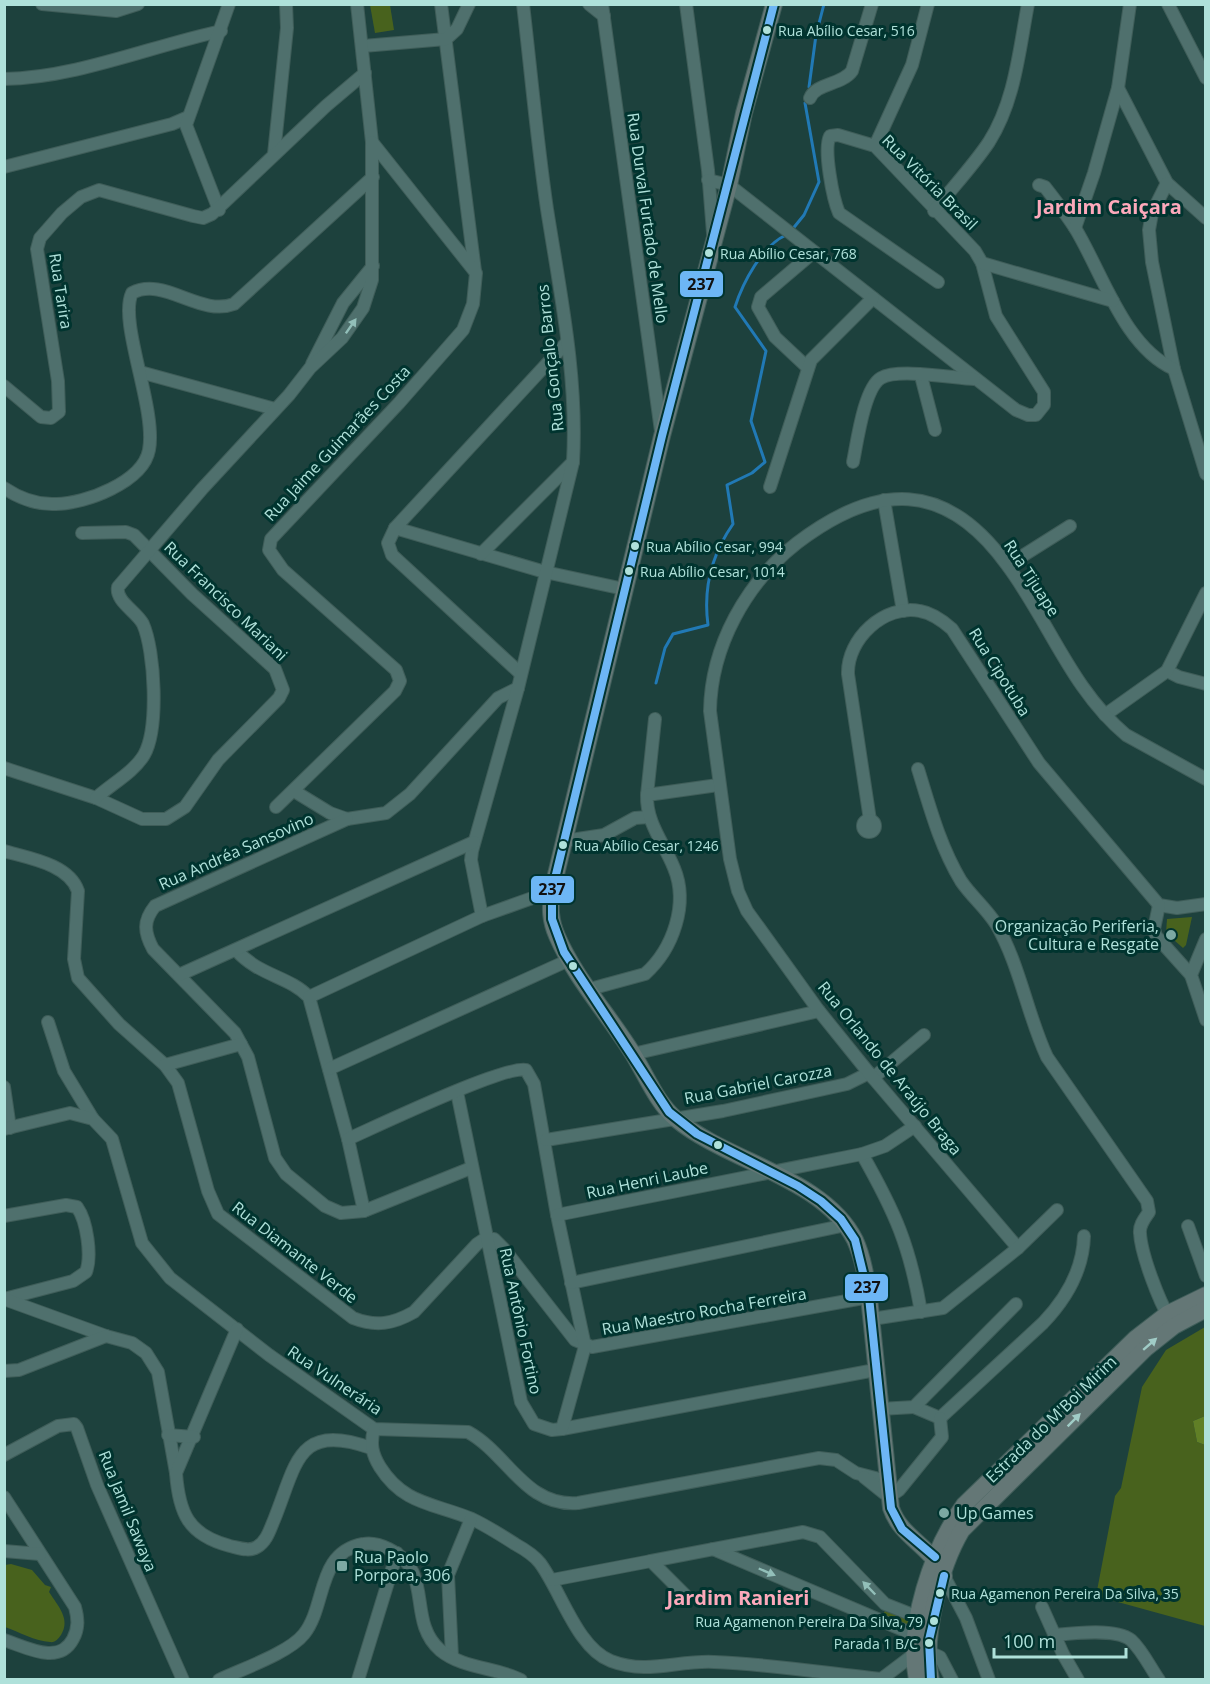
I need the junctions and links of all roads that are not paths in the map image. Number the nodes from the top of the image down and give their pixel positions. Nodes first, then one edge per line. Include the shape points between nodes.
1 (42, 4) edge
2 (138, 4) edge
3 (229, 4) edge
4 (286, 4) edge
5 (357, 4) edge
6 (441, 4) edge
7 (470, 4) edge
8 (523, 4) edge
9 (589, 4) edge
10 (687, 4) edge
11 (774, 4) edge
12 (872, 4) edge
13 (928, 4) edge
14 (1028, 4) edge
15 (1130, 4) edge
16 (1168, 4) edge
17 (603, 10) edge
18 (221, 31) junction
19 (446, 39) junction
20 (363, 46) junction
21 (365, 73) junction
22 (1206, 78) edge
23 (4, 79) edge
24 (1118, 88) junction
25 (810, 98) dead end
26 (186, 118) junction
27 (372, 142) junction
28 (875, 146) junction
29 (274, 154) junction
30 (4, 167) edge
31 (373, 177) junction
32 (708, 180) junction
33 (1167, 183) junction
34 (1038, 185) dead end
35 (729, 186) junction
36 (219, 210) junction
37 (934, 211) junction
38 (1206, 218) edge
39 (1074, 228) junction
40 (713, 240) junction
41 (814, 252) junction
42 (982, 263) junction
43 (373, 266) junction
44 (476, 273) junction
45 (938, 282) dead end
46 (873, 298) junction
47 (1113, 301) junction
48 (567, 342) junction
49 (310, 368) junction
50 (808, 368) junction
51 (1174, 369) junction
52 (140, 372) junction
53 (921, 376) junction
54 (974, 379) junction
55 (4, 386) edge
56 (275, 409) junction
57 (935, 430) dead end
58 (662, 436) junction
59 (573, 462) junction
60 (853, 462) dead end
61 (1206, 474) edge
62 (770, 487) dead end
63 (4, 488) edge
64 (884, 500) junction
65 (1070, 526) dead end
66 (395, 528) junction
67 (82, 533) dead end
68 (149, 549) junction
69 (481, 554) junction
70 (1008, 565) junction
71 (545, 572) junction
72 (624, 590) junction
73 (1204, 598) edge
74 (903, 610) junction
75 (1167, 671) junction
76 (521, 674) junction
77 (1206, 684) edge
78 (518, 688) junction
79 (1105, 715) junction
80 (656, 718) dead end
81 (4, 768) edge
82 (918, 769) dead end
83 (1206, 779) edge
84 (718, 785) junction
85 (294, 790) junction
86 (647, 795) junction
87 (96, 798) junction
88 (276, 807) dead end
89 (650, 817) junction
90 (347, 819) junction
91 (870, 820) dead end
92 (564, 841) junction
93 (474, 842) junction
94 (4, 851) edge
95 (734, 877) joint
96 (552, 891) junction
97 (1206, 904) edge
98 (1159, 905) junction
99 (482, 916) junction
100 (1206, 939) edge
101 (236, 950) junction
102 (569, 960) junction
103 (179, 975) junction
104 (1191, 975) junction
105 (590, 989) junction
106 (309, 997) junction
107 (819, 1011) junction
108 (1206, 1020) edge
109 (48, 1022) dead end
110 (924, 1035) dead end
111 (241, 1044) junction
112 (633, 1054) junction
113 (165, 1065) junction
114 (329, 1069) junction
115 (871, 1075) junction
116 (4, 1087) edge
117 (457, 1092) junction
118 (675, 1117) junction
119 (93, 1119) junction
120 (915, 1126) junction
121 (7, 1129) edge
122 (348, 1139) junction
123 (546, 1140) junction
124 (862, 1154) junction
125 (471, 1168) junction
126 (770, 1171) junction
127 (1057, 1210) dead end
128 (364, 1211) junction
129 (557, 1215) junction
130 (4, 1216) edge
131 (846, 1226) junction
132 (1188, 1226) dead end
133 (1084, 1236) dead end
134 (486, 1239) junction
135 (1018, 1248) junction
136 (1206, 1276) edge
137 (571, 1283) junction
138 (1206, 1295) edge
139 (869, 1297) junction
140 (4, 1299) edge
141 (1016, 1304) dead end
142 (1206, 1309) edge
143 (921, 1312) junction
144 (872, 1319) junction
145 (1171, 1320) junction
146 (237, 1329) junction
147 (106, 1336) junction
148 (585, 1346) junction
149 (875, 1370) junction
150 (4, 1371) edge
151 (914, 1407) junction
152 (880, 1409) junction
153 (940, 1418) junction
154 (374, 1429) junction
155 (562, 1429) junction
156 (168, 1435) junction
157 (194, 1437) junction
158 (371, 1448) junction
159 (4, 1455) edge
160 (176, 1473) junction
161 (888, 1489) junction
162 (4, 1497) edge
163 (471, 1519) junction
164 (713, 1549) junction
165 (4, 1551) edge
166 (397, 1552) junction
167 (40, 1554) junction
168 (935, 1557) junction
169 (651, 1561) junction
170 (944, 1576) junction
171 (552, 1580) junction
172 (685, 1595) dead end
173 (885, 1604) junction
174 (1042, 1607) dead end
175 (918, 1617) junction
176 (879, 1620) junction
177 (915, 1635) junction
178 (1055, 1635) junction
179 (4, 1640) edge
180 (920, 1653) junction
181 (452, 1657) junction
182 (881, 1679) edge
183 (183, 1680) edge
184 (219, 1680) edge
185 (358, 1680) edge
186 (521, 1680) edge
187 (917, 1680) edge
188 (931, 1680) edge
189 (952, 1680) edge
190 (989, 1680) edge
191 (1078, 1680) edge
192 (1159, 1680) edge

1 - 2 street via 116,11
3 - 18 street
4 - 29 street
5 - 20 street
6 - 19 street
7 - 19 street via 457,29
8 - 48 street, Rua Gonçalo Barros
9 - 17 street
10 - 32 street
11 - 35 main road
12 - 25 street via 852,71 814,91
13 - 28 street via 912,65
14 - 37 street via 1013,87 997,127
15 - 24 street
16 - 22 street
17 - 58 street, Rua Durval Furtado de Mello
18 - 23 street via 77,68
18 - 26 street
19 - 20 street
19 - 44 street
20 - 21 street
21 - 27 street
21 - 29 street
24 - 33 street
24 - 39 street
26 - 30 street
26 - 36 street via 188,134
27 - 31 street
27 - 44 street
28 - 37 street, Rua Vitória Brasil
28 - 45 street, Rua Vitória Brasil via 838,135 827,140 839,213
29 - 36 street
31 - 43 street
31 - 52 street via 234,304 217,308 147,287 132,293 128,313
32 - 35 street
32 - 40 street
33 - 38 street
33 - 51 street via 1156,201 1149,230
34 - 39 street via 1045,187
35 - 40 main road
35 - 41 street
36 - 55 street, Rua Tarira via 203,218 99,190 72,204 40,238 37,249 58,381 59,412 51,418 41,417
37 - 42 street, Rua Vitória Brasil
39 - 47 street
40 - 58 main road
41 - 46 street
41 - 50 street via 761,297 758,307 775,337
42 - 47 street
42 - 54 street via 996,316 1044,392 1044,405 1034,416 1016,410
43 - 49 street via 343,303
49 -> 43 street via 342,338 357,316 369,295
44 - 85 street, Rua Jaime Guimarães Costa via 473,304 463,330 271,539 269,550 283,570 396,670 400,681 395,691
46 - 50 street via 813,357
46 - 54 street
47 - 51 street via 1148,352
48 - 59 street, Rua Gonçalo Barros via 574,410
48 - 66 street
49 - 56 street
50 - 62 street
51 - 61 street
52 - 56 street
52 - 63 street via 149,430 149,450 142,468 130,478 82,499 54,504 32,501
53 - 54 street
53 - 57 street
53 - 60 street via 888,376 874,384
56 - 68 street
58 - 72 main road
59 - 69 street
59 - 71 street, Rua Gonçalo Barros
64 - 70 street, Rua Tijuape via 917,499 938,507 971,527
64 - 74 street
64 - 84 street, Rua Tijuape via 853,509 814,530 773,565 741,607 720,654 710,698
65 - 70 street
66 - 69 street
66 - 76 street via 388,543 392,555
67 - 68 street, Rua Francisco Mariani via 130,533
68 - 87 street via 118,587 120,597 143,624 154,686 153,720 143,758
68 - 87 street, Rua Francisco Mariani via 275,669 283,690 173,815 150,820
69 - 71 street
70 - 79 street, Rua Tijuape via 1072,674
71 - 72 street
71 - 76 street, Rua Gonçalo Barros
72 - 92 main road
73 - 75 street
74 - 91 street via 865,631 856,642 848,666
74 - 98 street, Rua Cipotuba via 927,613 952,629 1039,763
75 - 77 street
75 - 79 street
76 - 78 street, Rua Gonçalo Barros
78 - 90 street via 498,698 399,805 380,815
78 - 93 street, Rua Gonçalo Barros
79 - 83 street, Rua Tijuape via 1126,735
80 - 86 street
81 - 87 street, Rua Francisco Mariani
82 - 145 street via 949,859 962,883 995,923 1047,1057 1147,1201 1149,1212 1140,1234 1156,1291
84 - 86 street
84 - 95 street, Rua Tijuape
85 - 88 street
85 - 90 street
86 - 89 street
89 - 92 street via 635,818 604,835
89 - 105 street via 680,889 677,923 645,974
90 - 103 street, Rua Andréa Sansovino via 155,906 148,914 146,936 153,949
92 - 96 main road
93 - 99 street, Rua Gonçalo Barros via 471,860
93 - 101 street
94 - 113 street, Rua Diamante Verde via 47,864 72,879 78,891 74,959 78,978 118,1024
95 - 107 street, Rua Orlando de Araújo Braga via 743,904 758,929
96 - 99 street
96 - 102 main road via 551,922
97 - 98 street via 1177,908
98 - 104 street via 1156,936
99 - 106 street
100 - 104 street
101 - 103 street
101 - 106 street via 254,967
102 - 105 main road
102 - 114 street
103 - 111 street, Rua Andréa Sansovino via 229,1026
104 - 108 street
105 - 112 main road
106 - 114 street
107 - 112 street
107 - 115 street, Rua Orlando de Araújo Braga
109 - 119 street, Rua Vulnerária via 64,1071
110 - 115 street, Rua Gabriel Carozza
111 - 113 street
111 - 128 street, Rua Andréa Sansovino via 280,1168 325,1206 341,1213
112 - 118 main road
113 - 134 street, Rua Diamante Verde via 184,1099 208,1191 218,1214 353,1318 380,1325 401,1320 414,1312
114 - 122 street
115 - 118 street, Rua Gabriel Carozza via 723,1111
115 - 120 street, Rua Orlando de Araújo Braga
116 - 121 street
117 - 122 street
117 - 123 street via 494,1075 526,1070 534,1084
117 - 125 street, Rua Antônio Fortino
118 - 123 street, Rua Gabriel Carozza
118 - 126 main road via 715,1144
119 - 121 street via 70,1113
119 - 146 street, Rua Vulnerária via 112,1139 138,1233 155,1263
120 - 124 street, Rua Henri Laube via 885,1146
120 - 135 street, Rua Orlando de Araújo Braga
122 - 128 street
123 - 129 street
124 - 126 street, Rua Henri Laube
124 - 143 street via 902,1231
125 - 128 street, Rua Andréa Sansovino
125 - 134 street, Rua Antônio Fortino
126 - 129 street, Rua Henri Laube
126 - 131 main road via 830,1208
127 - 135 street
129 - 137 street
130 - 140 street via 66,1205 77,1207 84,1219 88,1260 86,1272 73,1281
131 - 137 street
131 - 139 main road via 860,1251
132 - 136 street
133 - 153 street via 1080,1266 1058,1307
134 - 148 street, Rua Maestro Rocha Ferreira via 494,1239 504,1249 558,1320
134 - 155 street, Rua Antônio Fortino via 521,1402 534,1424
135 - 143 street via 943,1308
137 - 148 street
138 - 145 main road, Estrada do M'Boi Mirim
139 - 144 main road
139 - 148 street, Rua Maestro Rocha Ferreira via 656,1337
140 - 147 street
141 - 151 street
142 - 145 main road, Estrada do M'Boi Mirim
143 - 144 street
144 - 149 main road
145 - 168 main road, Estrada do M'Boi Mirim via 1136,1338 995,1472 953,1520
170 -> 145 main road, Estrada do M'Boi Mirim via 954,1542 962,1530
146 - 154 street, Rua Vulnerária
146 - 157 street
147 - 150 street via 19,1371
147 - 156 street via 139,1346 155,1363
148 - 155 street
149 - 152 main road
149 - 155 street, Rua Antônio Fortino
151 - 152 street
151 - 153 street
152 - 161 main road
153 - 161 street via 941,1440 898,1491
154 - 158 street
154 - 161 street, Rua Vulnerária via 468,1432 535,1493 568,1503 819,1458 836,1460
156 - 157 street
156 - 160 street
157 - 160 street
158 - 160 street via 337,1438 311,1445 294,1467 267,1537 252,1549 210,1539 189,1523 179,1504
158 - 163 street via 399,1491 413,1500
159 - 183 street, Rua Jamil Sawaya via 58,1426 74,1424
161 - 168 main road via 894,1516 902,1529
162 - 167 street
163 - 171 street via 527,1551
163 - 181 street via 448,1575
164 - 169 street
173 -> 164 street via 820,1537 811,1533
164 -> 176 street
165 - 167 street
166 - 181 street via 413,1570 422,1619 429,1634
166 - 184 street via 367,1543 344,1551 332,1562 309,1625 297,1641
166 - 185 street
167 - 179 street via 75,1607 78,1626 69,1647 59,1654
168 - 170 main road
168 - 175 main road, Estrada do M'Boi Mirim
169 - 171 street
169 - 172 street
170 - 180 main road, Estrada do M'Boi Mirim
170 - 190 street via 959,1603
171 - 182 street via 592,1648 610,1660 636,1667 663,1668 714,1662
173 - 175 street
173 - 176 street
174 - 178 street
175 - 177 main road, Estrada do M'Boi Mirim
176 - 177 street
177 - 180 main road, Estrada do M'Boi Mirim
178 - 191 street
178 - 192 street via 1094,1633 1125,1637
180 - 182 street
180 - 187 main road, Estrada do M'Boi Mirim
180 - 188 main road, Estrada do M'Boi Mirim
180 - 189 street via 940,1657
181 - 186 street

